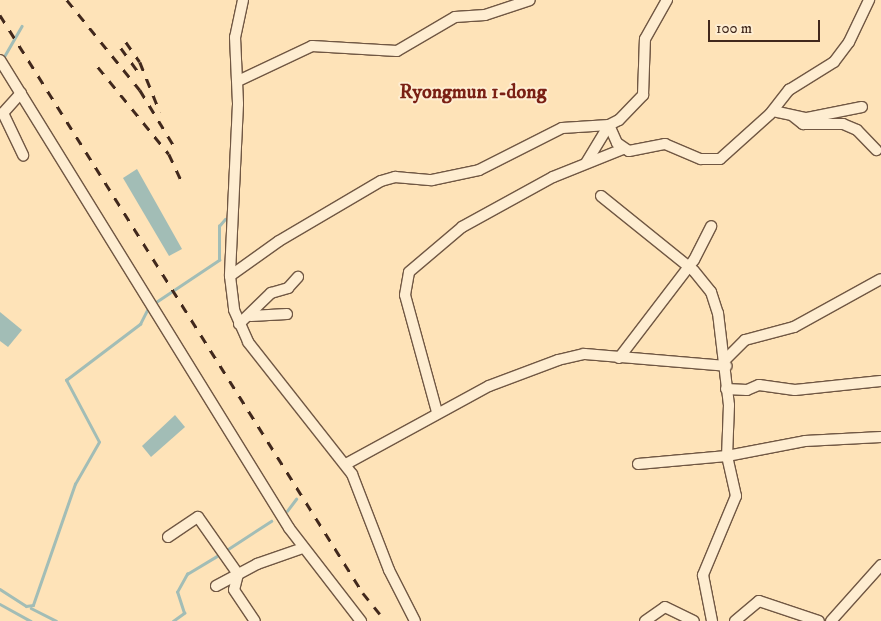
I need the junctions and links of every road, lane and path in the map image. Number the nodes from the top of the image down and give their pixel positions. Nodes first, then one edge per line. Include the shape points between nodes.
1 (243, 0) edge
2 (530, 0) edge
3 (667, 0) edge
4 (869, 0) edge
5 (3, 64) edge
6 (238, 81) junction
7 (21, 93) junction
8 (862, 107) dead end
9 (773, 111) junction
10 (793, 116) junction
11 (609, 125) junction
12 (623, 149) junction
13 (876, 150) dead end
14 (23, 155) dead end
15 (585, 164) junction
16 (601, 196) dead end
17 (711, 226) dead end
18 (690, 267) junction
19 (230, 276) junction
20 (298, 277) dead end
21 (881, 278) edge
22 (287, 314) dead end
23 (251, 316) junction
24 (239, 324) junction
25 (620, 358) junction
26 (726, 362) junction
27 (881, 381) edge
28 (726, 389) junction
29 (438, 412) junction
30 (881, 437) edge
31 (727, 456) junction
32 (346, 464) junction
33 (638, 464) dead end
34 (168, 537) dead end
35 (303, 548) junction
36 (881, 565) edge
37 (238, 574) junction
38 (216, 586) dead end
39 (255, 621) edge
40 (361, 621) edge
41 (414, 621) edge
42 (645, 621) edge
43 (694, 621) edge
44 (712, 621) edge
45 (735, 621) edge
46 (820, 621) edge
47 (830, 621) edge

1 - 6 street via 235,37
2 - 6 street via 485,15 455,17 397,51 312,46
3 - 11 street via 644,39 643,95
4 - 9 street via 834,62 789,90
5 - 7 street
6 - 19 street
7 - 14 street via 3,113
7 - 35 street
8 - 10 street via 807,118
9 - 10 street
9 - 12 street via 720,159 701,159 664,144
10 - 13 street via 803,124 844,124 857,130
11 - 12 street
11 - 15 street
11 - 19 street via 562,128 480,170 432,180 395,177 381,181 279,241
12 - 15 street
15 - 29 street via 444,237 409,272 404,295
16 - 18 street
17 - 18 street
18 - 25 street
18 - 26 street via 711,292
19 - 24 street
20 - 23 street via 288,288 271,293
21 - 26 street via 794,327 745,340
22 - 23 street
23 - 24 street
24 - 32 street via 259,356
25 - 26 street
25 - 29 street via 584,354 558,360
26 - 28 street
27 - 28 street via 795,390 759,386 748,390
28 - 31 street
29 - 32 street
30 - 31 street via 762,446
31 - 33 street
31 - 44 street via 736,496 703,575
32 - 41 street
34 - 37 street via 198,517
35 - 37 street
35 - 40 street
36 - 47 street
37 - 38 street
37 - 39 street via 234,590
42 - 43 street via 665,607
45 - 46 street via 759,601

